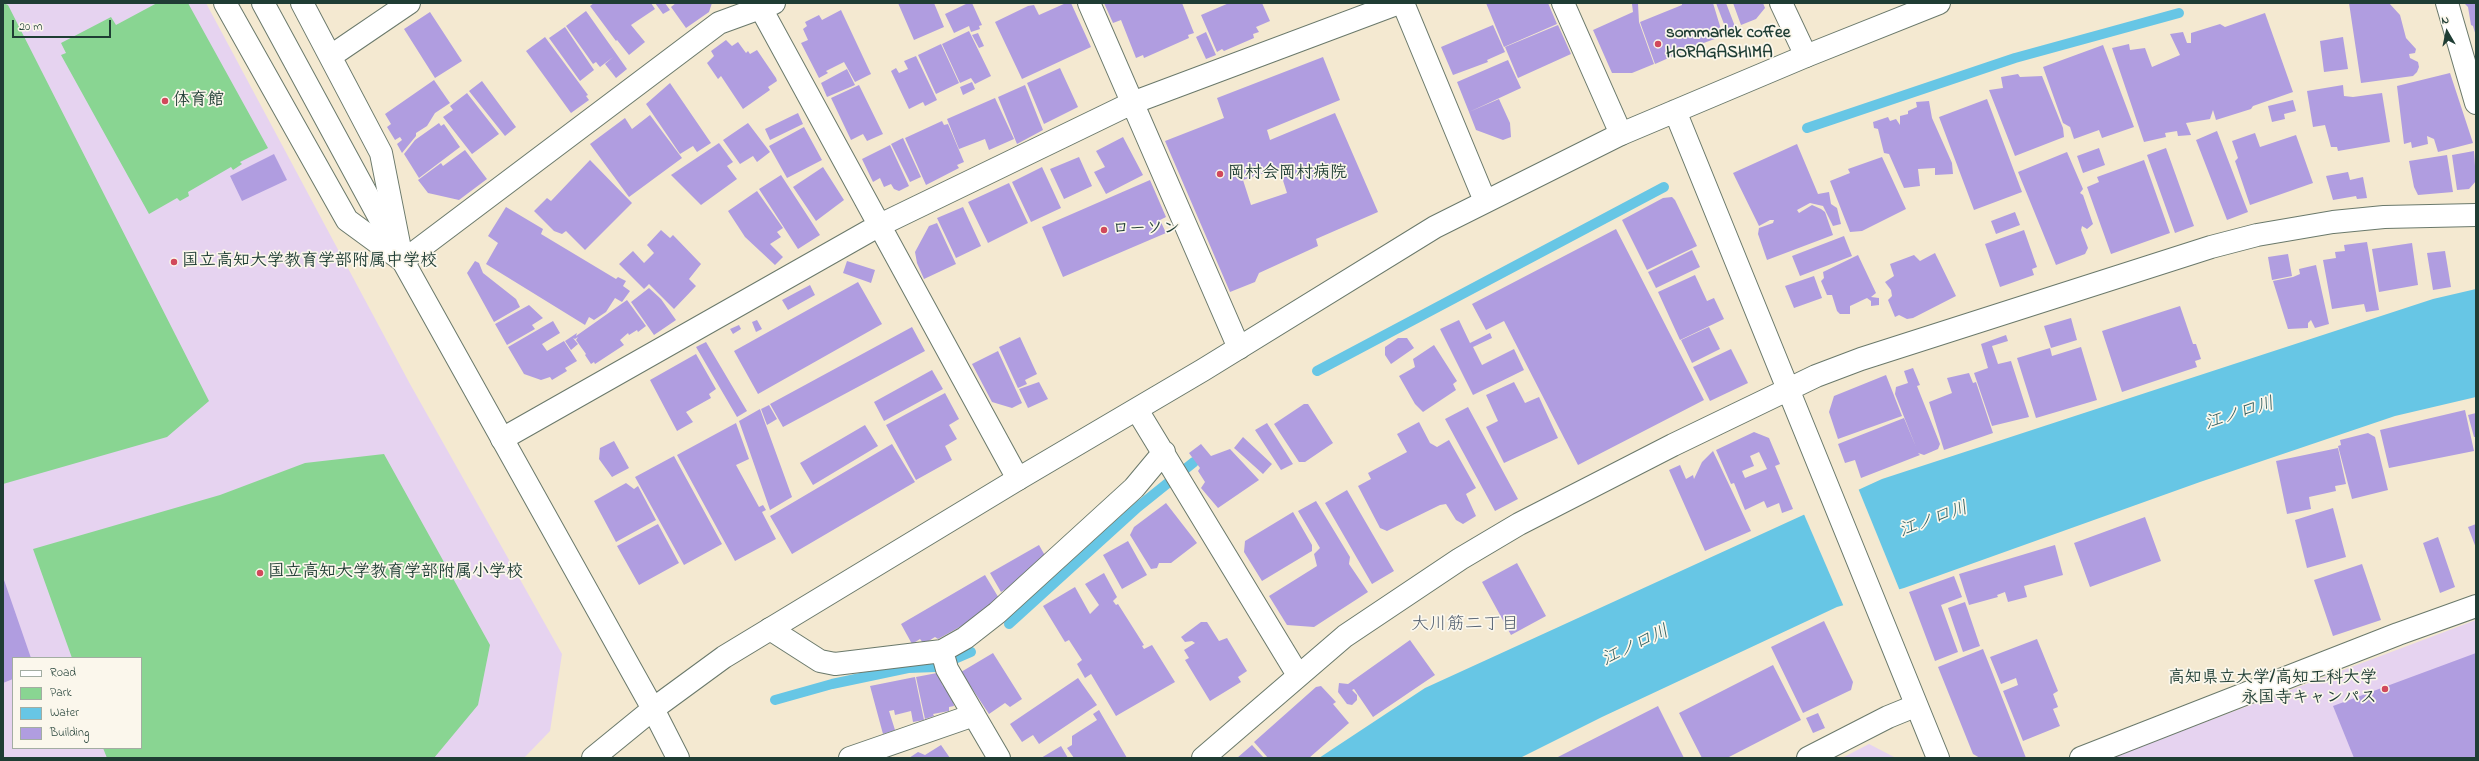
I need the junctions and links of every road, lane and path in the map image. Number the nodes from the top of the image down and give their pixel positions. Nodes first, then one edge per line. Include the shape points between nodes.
1 (225, 3) edge
2 (263, 3) edge
3 (302, 3) edge
4 (409, 3) edge
5 (1089, 3) edge
6 (1399, 3) edge
7 (1403, 3) edge
8 (1563, 3) edge
9 (1782, 3) edge
10 (1939, 3) edge
11 (2447, 3) edge
12 (764, 4) edge
13 (331, 56) junction
14 (1806, 56) junction
15 (1132, 103) junction
16 (2476, 103) edge
17 (1675, 112) junction
18 (1621, 134) junction
19 (1485, 201) junction
20 (2476, 215) edge
21 (878, 226) junction
22 (403, 261) junction
23 (1240, 348) junction
24 (1790, 389) junction
25 (1137, 410) junction
26 (502, 439) junction
27 (1166, 456) junction
28 (1018, 479) junction
29 (2476, 606) edge
30 (770, 630) junction
31 (944, 660) junction
32 (1298, 675) junction
33 (1916, 706) junction
34 (653, 709) junction
35 (974, 715) junction
36 (593, 758) edge
37 (678, 758) edge
38 (850, 758) edge
39 (999, 758) edge
40 (1203, 758) edge
41 (1808, 758) edge
42 (1938, 758) edge
43 (2081, 758) edge

1 - 22 street via 347,220
2 - 22 street
3 - 13 street
4 - 13 street
5 - 15 street
6 - 15 street
7 - 19 street
8 - 18 street
9 - 14 street
10 - 14 street
11 - 16 street
12 - 21 street
12 - 22 street via 719,23
13 - 22 street via 381,153
14 - 17 street
15 - 21 street
15 - 23 street
17 - 18 street
17 - 24 street
18 - 19 street
19 - 23 street via 1435,227
20 - 24 street via 2384,217 2333,222 2249,237 2204,249 1861,359
21 - 26 street
21 - 28 street
22 - 26 street
23 - 25 street
24 - 32 street via 1666,448 1519,524 1460,559 1358,628
24 - 33 street via 1803,430
25 - 27 street
25 - 28 street
26 - 34 street
27 - 31 street
27 - 32 street
28 - 30 street
29 - 43 street
30 - 31 street via 820,661 836,664
30 - 34 street via 724,657
31 - 35 street
32 - 40 street
33 - 41 street via 1888,717
33 - 42 street
34 - 36 street
34 - 37 street
35 - 38 street
35 - 39 street

